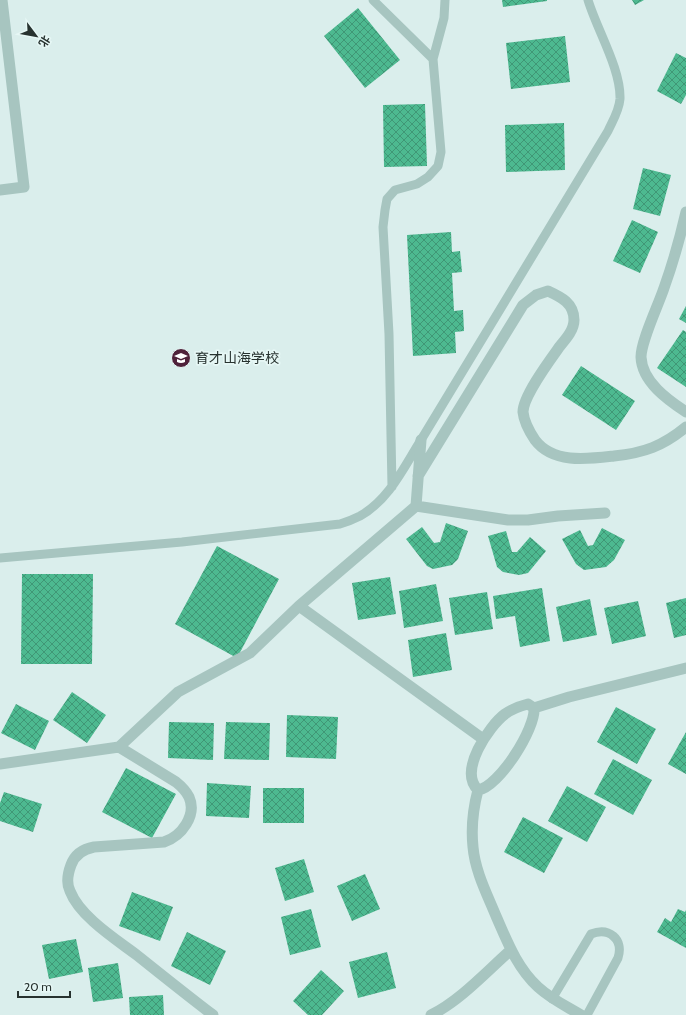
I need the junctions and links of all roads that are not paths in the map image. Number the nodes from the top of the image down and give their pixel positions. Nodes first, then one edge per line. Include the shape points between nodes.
1 (2, 0) edge
2 (373, 0) edge
3 (445, 0) edge
4 (588, 0) edge
5 (433, 59) junction
6 (0, 190) edge
7 (686, 212) edge
8 (686, 412) edge
9 (686, 427) edge
10 (421, 440) junction
11 (418, 476) junction
12 (392, 487) junction
13 (416, 506) junction
14 (605, 513) dead end
15 (0, 558) edge
16 (299, 606) junction
17 (686, 668) edge
18 (534, 708) junction
19 (483, 739) junction
20 (119, 747) junction
21 (0, 764) edge
22 (478, 790) junction
23 (511, 950) junction
24 (552, 999) junction
25 (213, 1015) edge
26 (432, 1015) edge
27 (581, 1015) edge
28 (587, 1015) edge

1 - 6 street via 24,187
2 - 5 lane
3 - 5 lane via 444,18
4 - 10 lane via 619,85 617,113
5 - 12 lane via 441,152 438,166 417,184 395,190 387,199 383,226 389,334
7 - 8 street via 677,250 642,347 641,358 649,379 669,401
9 - 11 street via 650,449 628,455 592,459 559,456 537,442 525,423 524,404 569,335 574,321 572,309 562,297 548,291 536,295 523,305
10 - 11 street
10 - 12 lane
11 - 13 street
12 - 15 lane via 379,502 361,515 340,524 182,542
13 - 14 street via 508,520
13 - 16 street
16 - 19 street
16 - 20 street via 250,652 178,692
17 - 18 street
18 - 19 street via 528,704 515,708 496,723
18 - 22 street via 535,714 531,724 502,773 489,786
19 - 22 street via 472,768 474,786
20 - 21 street
20 - 25 street via 183,788 191,805 190,814 179,834 164,842 87,848 82,851 76,855 69,870 70,892 96,923
22 - 23 street via 472,826 473,848 478,871
23 - 24 street via 523,970
23 - 26 street via 458,998
24 - 27 street
24 - 28 lane via 591,934 606,932 615,937 620,950

